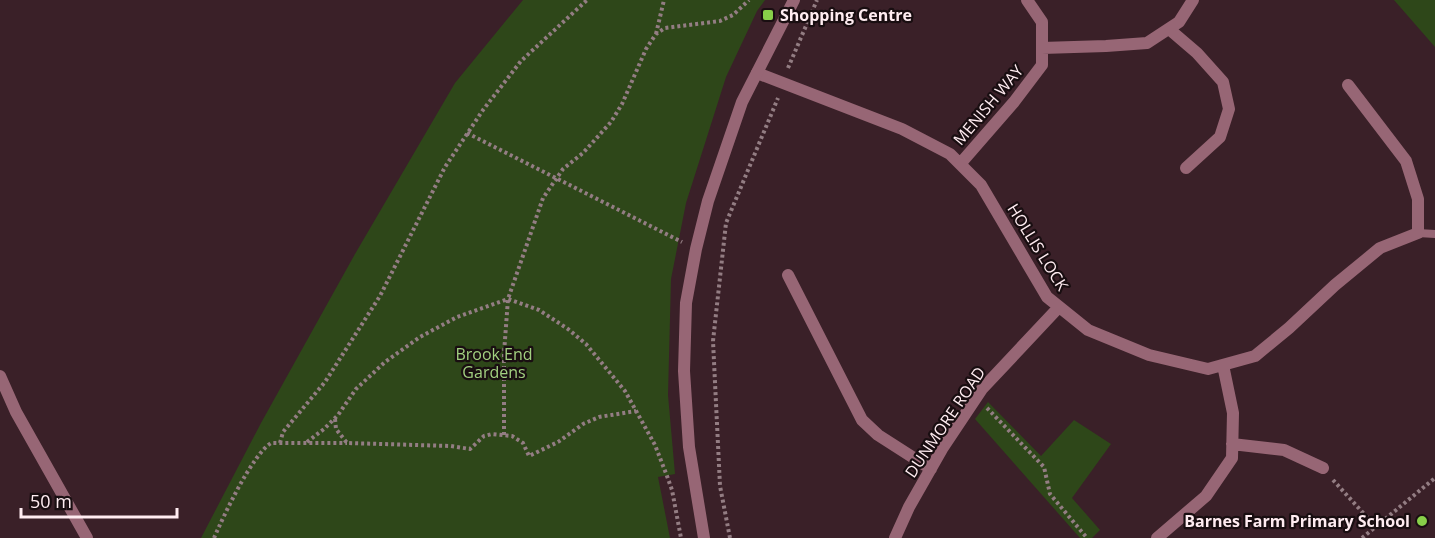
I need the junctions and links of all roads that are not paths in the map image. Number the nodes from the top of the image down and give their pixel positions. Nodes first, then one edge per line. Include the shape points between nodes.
1 (795, 0) edge
2 (1027, 0) edge
3 (1193, 0) edge
4 (1169, 29) junction
5 (1042, 48) junction
6 (757, 73) junction
7 (1348, 85) dead end
8 (960, 164) junction
9 (1186, 168) dead end
10 (1418, 234) junction
11 (1435, 234) edge
12 (788, 275) dead end
13 (1059, 307) junction
14 (1223, 365) junction
15 (0, 376) edge
16 (1232, 444) junction
17 (1323, 468) road end
18 (931, 469) junction
19 (87, 538) edge
20 (704, 538) edge
21 (895, 538) edge
22 (1157, 538) edge

1 - 6 street
2 - 5 street, MENISH WAY via 1042,22
3 - 4 street via 1179,22
4 - 5 street via 1147,42
4 - 9 street via 1223,82 1229,109 1220,137
5 - 8 street, MENISH WAY via 1042,65
6 - 8 street, HOLLIS LOCK via 902,129 950,154
6 - 20 street via 742,102 712,190 686,303 684,371 689,447
7 - 10 street via 1406,160 1418,200
8 - 13 street, HOLLIS LOCK via 981,185 1047,297
10 - 11 lane
10 - 14 street, HOLLIS LOCK via 1380,248 1255,356
12 - 18 street via 862,420
13 - 14 street, HOLLIS LOCK via 1089,330 1149,355 1208,369
13 - 18 street, DUNMORE ROAD via 977,397
14 - 16 street via 1233,412
15 - 19 street
16 - 17 street via 1284,450
16 - 22 street via 1232,458 1206,496
18 - 21 street, DUNMORE ROAD

